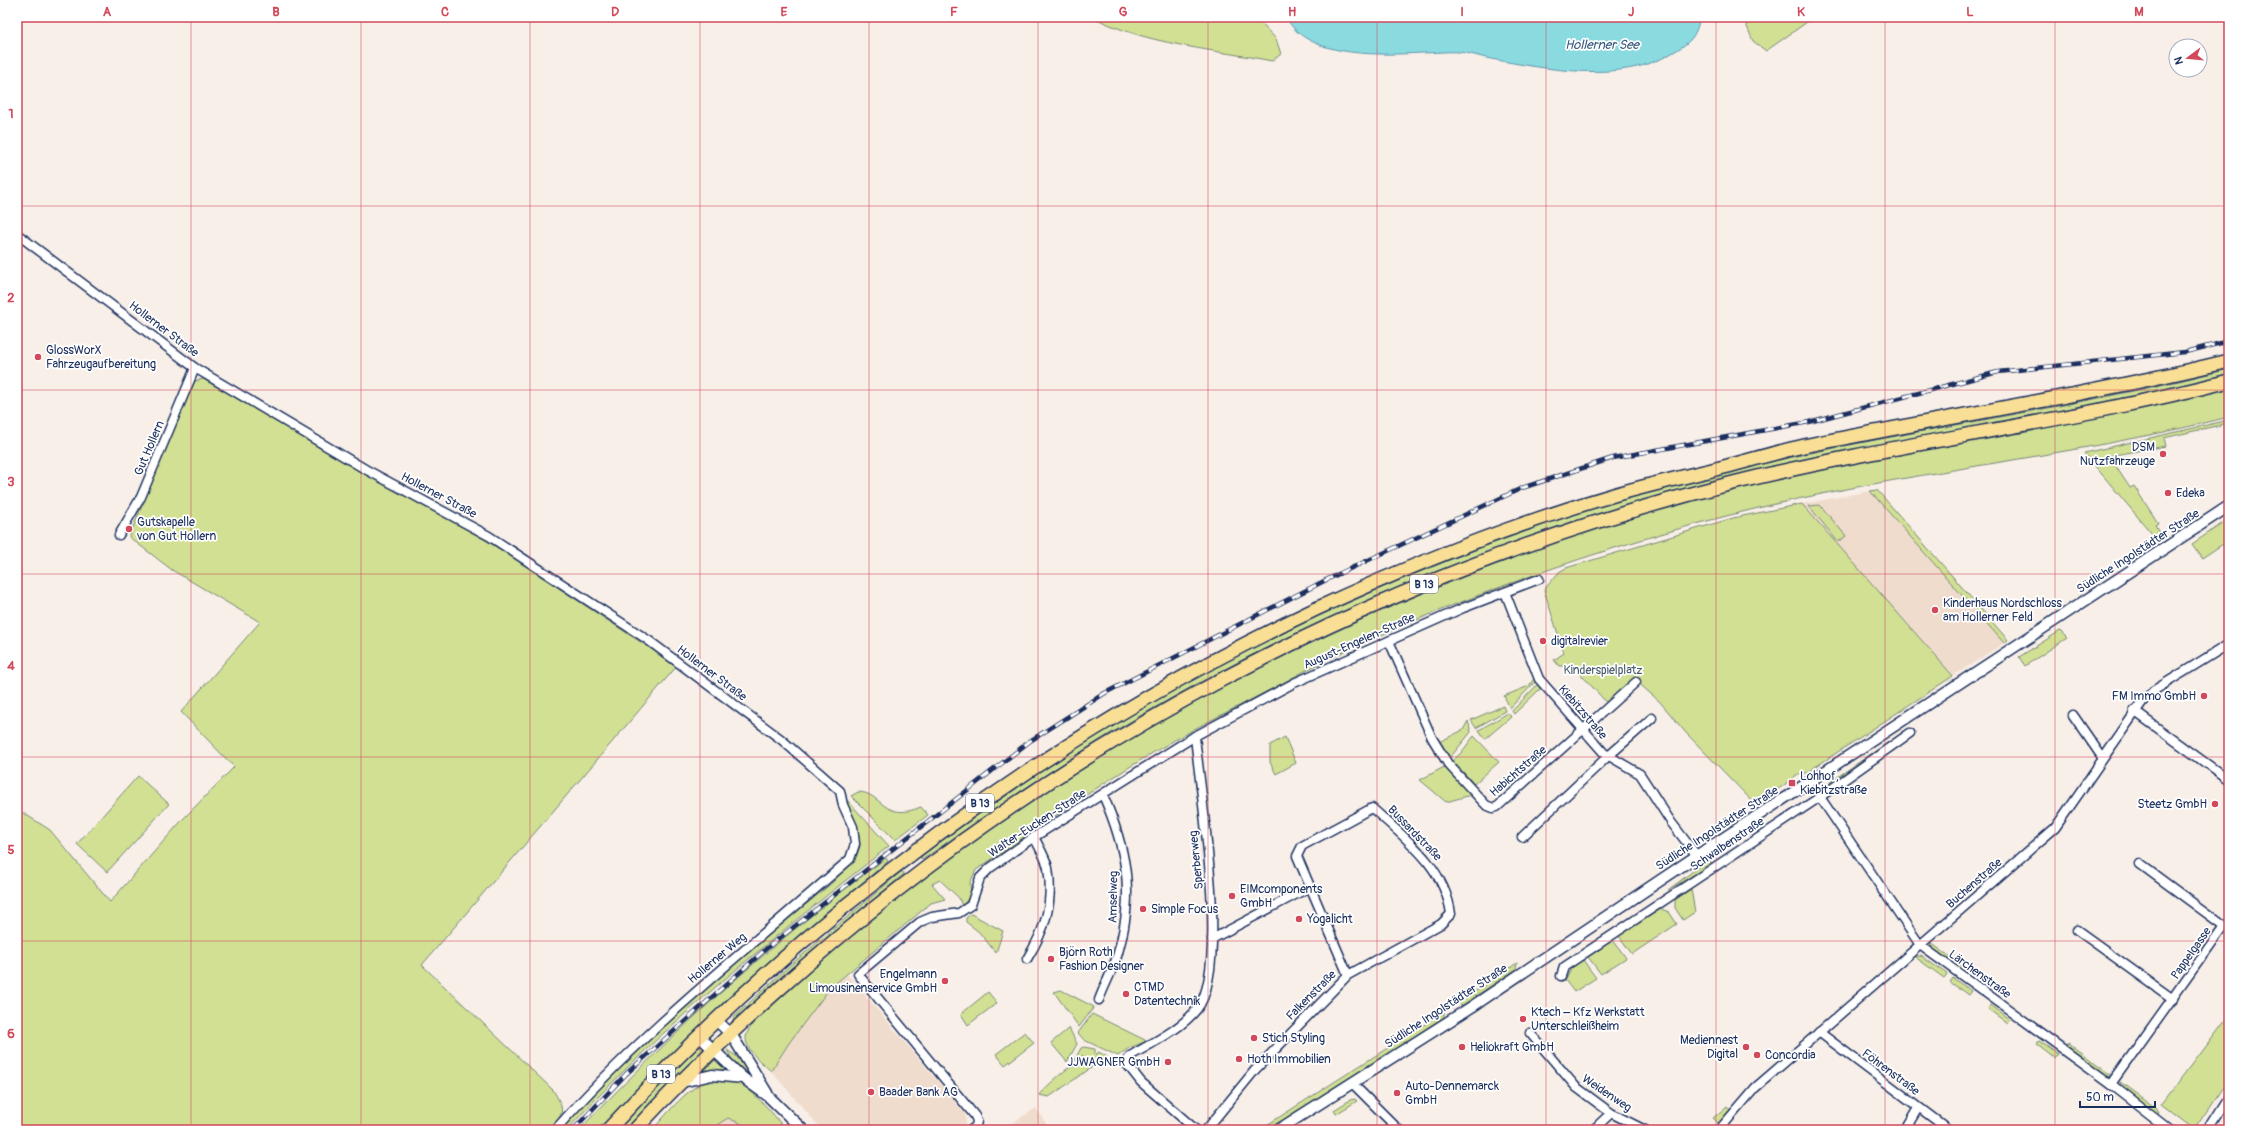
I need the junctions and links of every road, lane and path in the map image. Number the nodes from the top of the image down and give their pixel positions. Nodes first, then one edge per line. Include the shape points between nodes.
1 (17, 234) edge
2 (2229, 361) edge
3 (195, 368) junction
4 (2229, 381) edge
5 (2229, 506) edge
6 (119, 536) dead end
7 (1539, 579) dead end
8 (1505, 592) junction
9 (1389, 641) junction
10 (2229, 644) edge
11 (1636, 682) dead end
12 (2134, 711) junction
13 (2073, 715) dead end
14 (1652, 718) dead end
15 (1583, 729) junction
16 (1910, 733) dead end
17 (1195, 736) junction
18 (1610, 756) junction
19 (2102, 757) junction
20 (2229, 780) edge
21 (840, 792) joint
22 (1103, 795) junction
23 (1820, 797) junction
24 (1034, 837) junction
25 (1522, 837) dead end
26 (1697, 856) junction
27 (2140, 864) dead end
28 (1310, 887) junction
29 (1441, 924) joint
30 (2077, 930) dead end
31 (1212, 939) junction
32 (1920, 945) junction
33 (1027, 959) dead end
34 (1348, 975) junction
35 (1561, 976) dead end
36 (2173, 999) junction
37 (1099, 1000) dead end
38 (716, 1020) junction
39 (1819, 1032) junction
40 (1530, 1033) dead end
41 (731, 1034) junction
42 (700, 1036) junction
43 (715, 1049) junction
44 (743, 1078) junction
45 (682, 1082) junction
46 (1352, 1083) junction
47 (2111, 1084) junction
48 (768, 1096) junction
49 (2229, 1097) edge
50 (1918, 1108) junction
51 (1611, 1113) junction
52 (555, 1130) edge
53 (608, 1130) edge
54 (635, 1130) edge
55 (803, 1130) edge
56 (971, 1130) edge
57 (1196, 1130) edge
58 (1206, 1130) edge
59 (1278, 1130) edge
60 (1399, 1130) edge
61 (1593, 1130) edge
62 (1645, 1130) edge
63 (1719, 1130) edge
64 (1905, 1130) edge
65 (1949, 1130) edge
66 (2170, 1130) edge
67 (2208, 1130) edge

1 - 3 street, Hollerner Straße
2 - 38 main road, B 13 via 2151,380 1800,447 1615,495 1512,528 1355,591 1268,632 1162,688 1086,732 995,792 840,909 766,971
3 - 6 street, Gut Hollern via 141,497
3 - 21 street, Hollerner Straße via 365,469 489,536 629,628 782,740
4 - 41 main road, B 13 via 2161,398 1809,465 1731,483 1544,539 1444,576 1363,610 1198,691 1139,724 1017,802 963,839 890,895 814,958
5 - 26 street, Südliche Ingolstädter Straße
7 - 8 street, August-Engelen-Straße
8 - 9 street, August-Engelen-Straße
8 - 15 street, Kiebitzstraße via 1540,680
9 - 15 street, Habichtstraße via 1432,738 1448,764 1488,807 1497,807
9 - 17 street, August-Engelen-Straße via 1292,684
10 - 12 street, Buchenstraße via 2154,691
11 - 15 street, Habichtstraße
12 - 19 street, Buchenstraße
12 - 20 street
13 - 19 street
14 - 18 street, Kiebitzstraße
15 - 18 street, Kiebitzstraße via 1604,753
16 - 23 street, Schwalbenstraße
17 - 22 street, Walter-Eucken-Straße
17 - 31 street, Sperberweg via 1212,903
18 - 25 street, Kiebitzstraße
18 - 26 street, Kiebitzstraße via 1640,774
19 - 32 street, Buchenstraße via 2054,828
21 - 52 street, Hollerner Weg via 853,827 855,844 850,859 692,995 629,1054
22 - 24 street, Walter-Eucken-Straße
22 - 37 street, Amselweg via 1117,827 1128,883 1125,928
23 - 32 street, Lärchenstraße
23 - 35 street, Schwalbenstraße via 1564,967
24 - 33 street via 1047,867 1048,906 1040,937
24 - 56 street, Walter-Eucken-Straße via 980,878 971,905 959,913 932,917 920,922 858,974 975,1116 978,1121
26 - 46 street, Südliche Ingolstädter Straße via 1473,1006
27 - 36 street, Pappelgasse via 2224,926
28 - 29 street, Bussardstraße via 1297,856 1298,850 1372,808 1431,864 1450,906 1451,914
28 - 31 street
28 - 34 street, Bussardstraße
29 - 34 street, Falkenstraße
30 - 36 street
31 - 57 street, Sperberweg via 1208,983 1205,996 1197,1009 1167,1034 1130,1056 1126,1063 1141,1082
32 - 39 street, Buchenstraße
32 - 47 street, Lärchenstraße
34 - 58 street, Falkenstraße via 1255,1070
36 - 47 street, Pappelgasse
38 - 41 street
38 - 42 main road, B 13
39 - 50 street, Föhrenstraße
39 - 63 street, Buchenstraße via 1755,1088
40 - 51 street, Weidenweg via 1576,1088
41 - 43 main road, B 13
41 - 48 street
42 - 43 street
42 - 53 main road, B 13
43 - 44 street
43 - 45 main road, B 13
44 - 45 street, B 13 via 712,1075
44 - 48 street
45 - 54 main road, B 13
46 - 59 street, Südliche Ingolstädter Straße
46 - 60 street
47 - 66 street, Lärchenstraße
48 - 55 street
49 - 67 street
50 - 64 street
50 - 65 street, Föhrenstraße
51 - 61 street
51 - 62 street, Weidenweg

